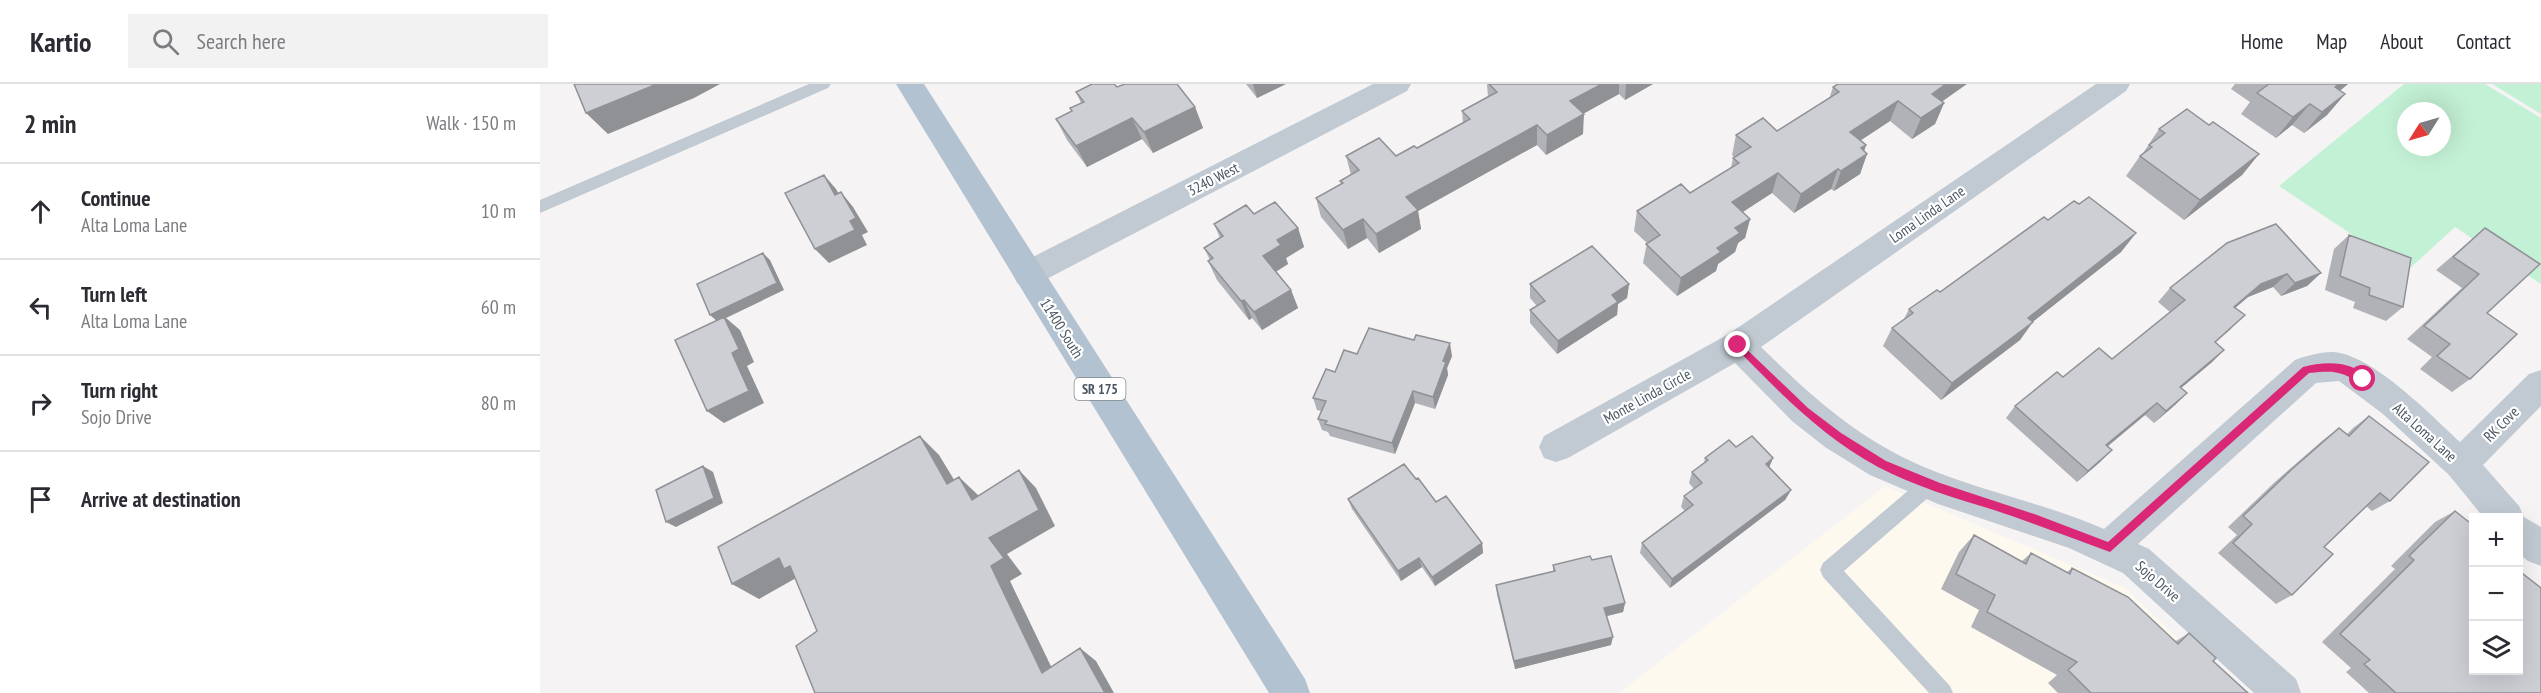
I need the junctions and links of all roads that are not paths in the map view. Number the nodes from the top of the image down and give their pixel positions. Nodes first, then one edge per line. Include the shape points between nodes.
1 (823, 84) edge
2 (910, 84) edge
3 (1397, 84) edge
4 (2116, 84) edge
5 (540, 207) edge
6 (1028, 274) junction
7 (1738, 345) junction
8 (2541, 384) edge
9 (1556, 447) dead end
10 (2461, 464) junction
11 (1930, 484) junction
12 (2503, 513) edge
13 (2523, 535) edge
14 (2110, 548) junction
15 (2541, 549) edge
16 (1291, 693) edge
17 (1943, 693) edge
18 (2282, 693) edge

1 - 5 lane
2 - 6 main road, 11400 South / SR 175
3 - 6 street, 3240 West
4 - 7 street, Loma Linda Lane
6 - 16 main road, 11400 South / SR 175
7 - 9 street, Monte Linda Circle
7 - 11 street, Sojo Drive via 1804,411 1837,436 1882,464
8 - 10 street, RK Cove
10 - 12 street, Alta Loma Lane
10 - 14 street, Alta Loma Lane via 2363,379 2346,369 2317,367 2307,370
11 - 14 street, Sojo Drive
11 - 17 lane via 1830,570
13 - 15 street
14 - 18 street, Sojo Drive via 2136,561

